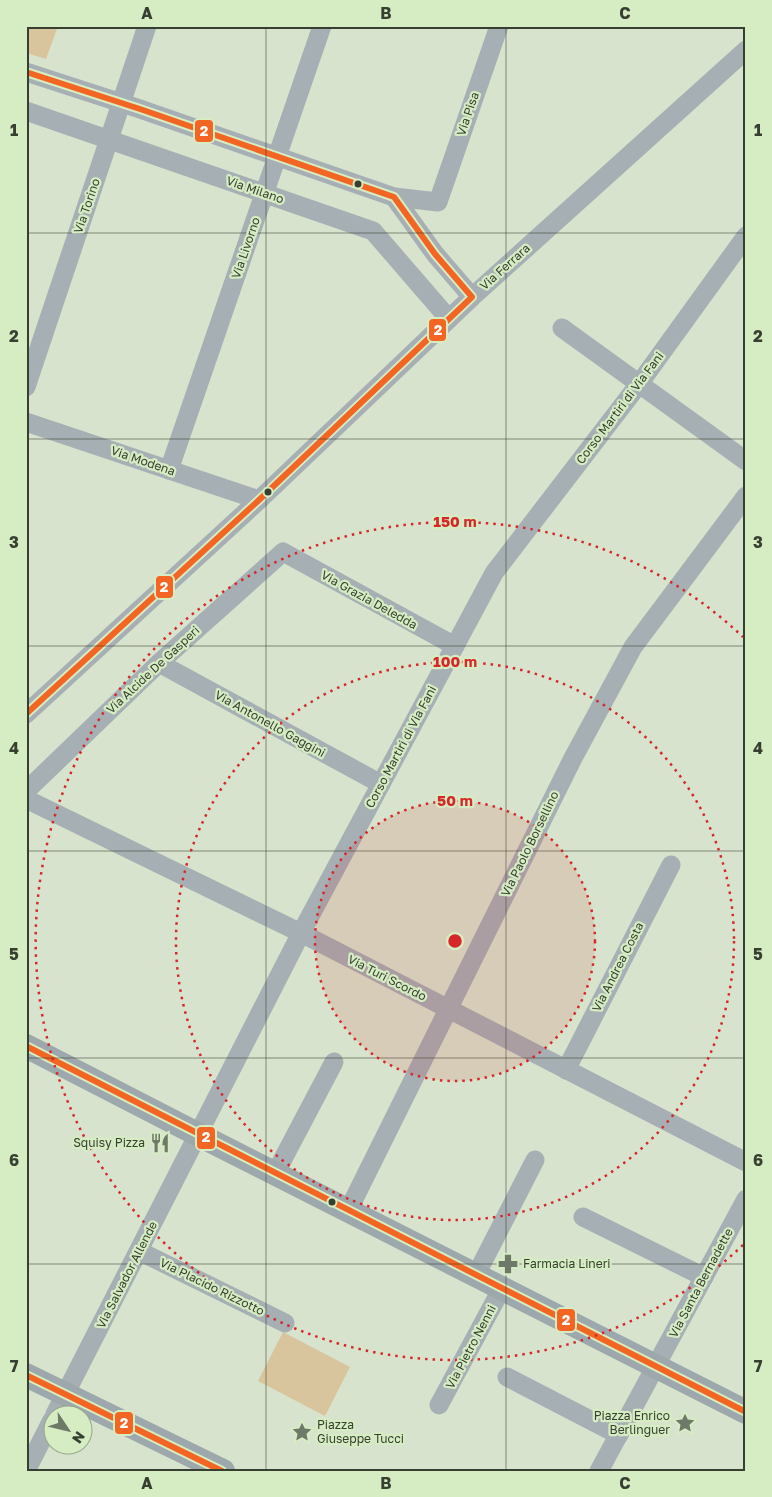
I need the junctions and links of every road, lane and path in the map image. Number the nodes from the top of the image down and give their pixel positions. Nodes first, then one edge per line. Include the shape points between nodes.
1 (147, 26) edge
2 (322, 26) edge
3 (499, 26) edge
4 (746, 50) edge
5 (26, 72) edge
6 (122, 103) junction
7 (26, 111) edge
8 (109, 140) junction
9 (277, 156) junction
10 (264, 193) junction
11 (394, 197) junction
12 (746, 236) edge
13 (472, 297) junction
14 (449, 319) junction
15 (562, 328) dead end
16 (639, 384) junction
17 (26, 386) edge
18 (26, 422) edge
19 (746, 461) edge
20 (170, 470) junction
21 (259, 500) junction
22 (744, 501) edge
23 (282, 552) joint
24 (455, 646) junction
25 (159, 663) junction
26 (26, 714) edge
27 (381, 784) junction
28 (26, 792) edge
29 (26, 799) edge
30 (671, 865) dead end
31 (301, 934) junction
32 (448, 1009) junction
33 (26, 1046) edge
34 (334, 1062) dead end
35 (566, 1070) junction
36 (198, 1135) junction
37 (535, 1160) dead end
38 (746, 1162) edge
39 (275, 1174) junction
40 (746, 1199) edge
41 (348, 1211) junction
42 (582, 1217) dead end
43 (139, 1251) junction
44 (476, 1275) junction
45 (704, 1277) junction
46 (502, 1288) junction
47 (285, 1323) dead end
48 (656, 1366) junction
49 (26, 1375) edge
50 (507, 1377) dead end
51 (61, 1404) edge
52 (439, 1405) dead end
53 (746, 1412) edge
54 (92, 1417) edge
55 (619, 1434) junction
56 (42, 1440) edge
57 (26, 1471) edge
58 (223, 1471) edge
59 (599, 1471) edge

1 - 6 street, Via Torino
2 - 9 street, Via Livorno
3 - 11 street, Via Pisa via 438,202
4 - 13 street, Via Ferrara
5 - 6 street
6 - 8 street, Via Torino
6 - 9 street
7 - 8 street, Via Milano
8 - 10 street, Via Milano
8 - 17 street, Via Torino
9 - 10 street, Via Livorno
9 - 11 street
10 - 14 street, Via Milano via 373,231
10 - 20 street, Via Livorno
11 - 13 street via 435,254
12 - 16 street, Corso Martiri di Via Fani
13 - 14 street, Via Ferrara
14 - 21 street, Via Ferrara
15 - 16 street
16 - 19 street
16 - 24 street, Corso Martiri di Via Fani via 494,573
18 - 20 street, Via Modena
20 - 21 street, Via Modena
21 - 26 street, Via Ferrara
22 - 32 street, Via Paolo Borsellino via 633,647 573,758
23 - 24 street, Via Grazia Deledda
23 - 25 street, Via Alcide De Gasperi
24 - 27 street, Corso Martiri di Via Fani
25 - 27 street, Via Antonello Gaggini
25 - 28 street, Via Alcide De Gasperi
27 - 31 street, Corso Martiri di Via Fani
29 - 31 street, Via Turi Scordo
30 - 35 street, Via Andrea Costa
31 - 32 street, Via Turi Scordo
31 - 36 street, Corso Martiri di Via Fani
32 - 35 street, Via Turi Scordo
32 - 41 street, Via Paolo Borsellino
33 - 36 main road
34 - 39 street
35 - 38 street, Via Turi Scordo
36 - 39 main road
36 - 43 street, Via Salvador Allende
37 - 44 street
39 - 41 main road
40 - 45 street, Via Santa Bernadette
41 - 44 main road
42 - 45 street
43 - 47 street, Via Placido Rizzotto
43 - 51 street, Via Salvador Allende
44 - 46 main road
45 - 48 street, Via Santa Bernadette
46 - 48 main road
46 - 52 street, Via Pietro Nenni
48 - 53 main road
48 - 55 street, Via Santa Bernadette
49 - 51 main road
50 - 55 street
54 - 58 main road
55 - 59 street, Via Santa Bernadette
56 - 57 street

